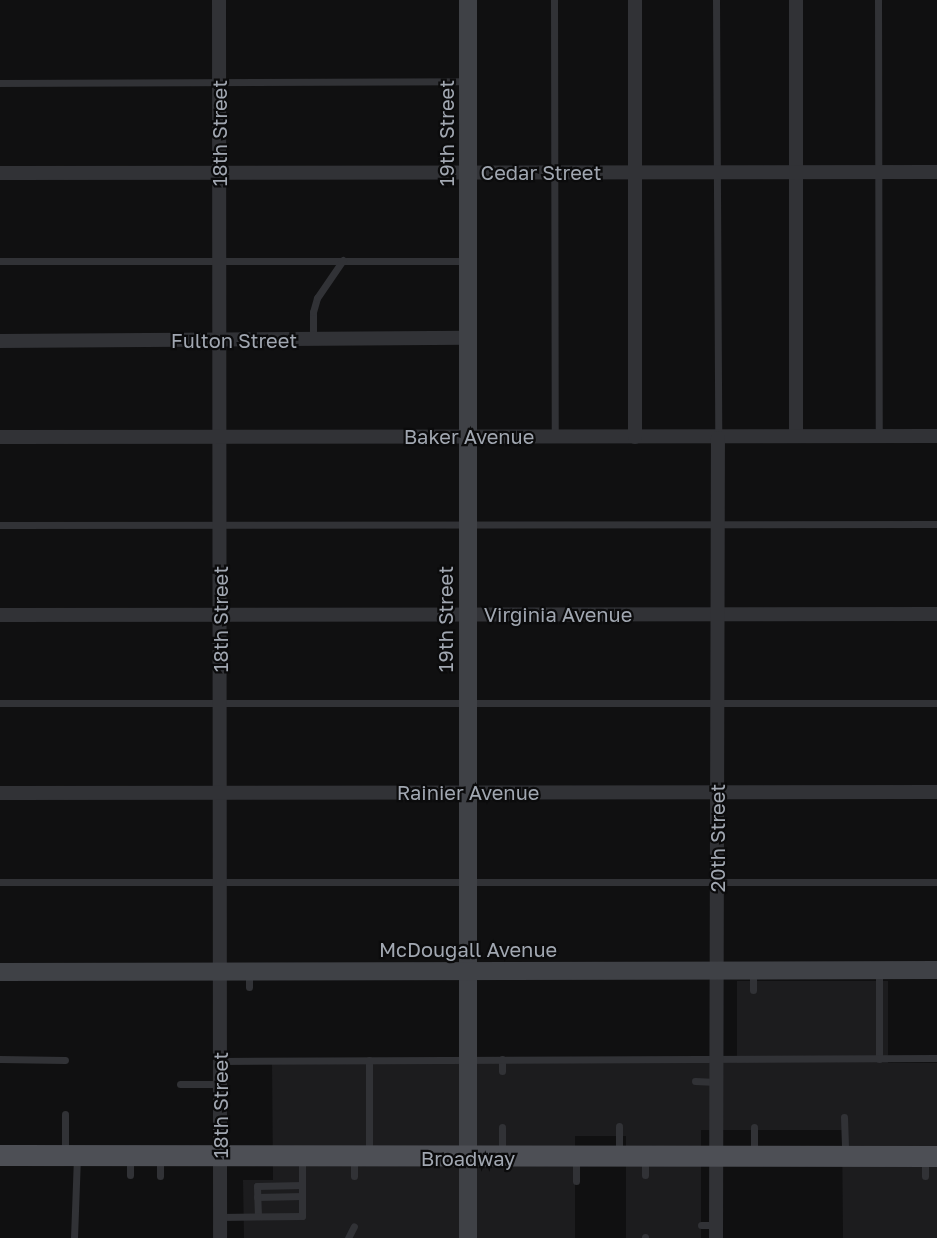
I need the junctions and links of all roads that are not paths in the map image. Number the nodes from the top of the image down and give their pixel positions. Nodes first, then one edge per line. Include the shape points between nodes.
1 (219, 0) edge
2 (468, 0) edge
3 (554, 0) edge
4 (635, 0) edge
5 (716, 0) edge
6 (796, 0) edge
7 (878, 0) edge
8 (468, 81) junction
9 (0, 83) edge
10 (219, 83) junction
11 (716, 171) junction
12 (796, 171) junction
13 (468, 172) junction
14 (555, 172) junction
15 (635, 172) junction
16 (878, 172) junction
17 (937, 172) edge
18 (0, 173) edge
19 (219, 173) junction
20 (219, 260) junction
21 (0, 261) edge
22 (343, 261) junction
23 (468, 261) junction
24 (468, 338) junction
25 (313, 340) junction
26 (0, 341) edge
27 (219, 341) junction
28 (796, 435) junction
29 (468, 436) junction
30 (555, 436) junction
31 (879, 436) junction
32 (937, 436) edge
33 (0, 437) edge
34 (635, 437) junction
35 (219, 438) junction
36 (718, 438) junction
37 (937, 524) edge
38 (0, 525) edge
39 (219, 525) junction
40 (468, 525) junction
41 (718, 525) junction
42 (468, 614) junction
43 (718, 614) junction
44 (937, 614) edge
45 (0, 615) edge
46 (219, 616) junction
47 (220, 702) junction
48 (0, 703) edge
49 (468, 703) junction
50 (937, 703) edge
51 (718, 704) junction
52 (468, 792) junction
53 (717, 792) junction
54 (937, 792) edge
55 (0, 793) edge
56 (220, 793) junction
57 (220, 881) junction
58 (0, 882) edge
59 (468, 882) junction
60 (717, 882) junction
61 (937, 882) edge
62 (753, 970) junction
63 (879, 970) junction
64 (937, 970) edge
65 (468, 971) junction
66 (717, 971) junction
67 (0, 972) edge
68 (220, 972) junction
69 (753, 990) dead end
70 (248, 1053) dead end
71 (0, 1059) edge
72 (468, 1059) junction
73 (502, 1059) junction
74 (717, 1059) junction
75 (879, 1059) junction
76 (937, 1059) edge
77 (65, 1060) dead end
78 (369, 1060) junction
79 (220, 1061) junction
80 (248, 1061) junction
81 (502, 1071) dead end
82 (694, 1081) dead end
83 (716, 1082) junction
84 (180, 1084) dead end
85 (220, 1084) junction
86 (65, 1114) dead end
87 (844, 1117) dead end
88 (619, 1126) dead end
89 (502, 1127) dead end
90 (754, 1127) dead end
91 (0, 1155) edge
92 (71, 1155) junction
93 (845, 1156) junction
94 (220, 1157) junction
95 (302, 1157) junction
96 (619, 1157) junction
97 (716, 1157) junction
98 (754, 1157) junction
99 (468, 1158) junction
100 (502, 1158) junction
101 (576, 1158) junction
102 (929, 1163) edge
103 (359, 1164) junction
104 (576, 1181) dead end
105 (302, 1185) junction
106 (302, 1196) junction
107 (257, 1197) junction
108 (258, 1216) junction
109 (220, 1217) junction
110 (701, 1225) dead end
111 (354, 1226) dead end
112 (716, 1232) edge
113 (74, 1238) edge
114 (220, 1238) edge
115 (348, 1238) edge
116 (468, 1238) edge

1 - 10 street, 18th Street
2 - 8 street, 19th Street
3 - 14 lane
4 - 15 street
5 - 11 lane
6 - 12 street
7 - 16 lane
8 - 10 lane
8 - 13 street, 19th Street
9 - 10 lane
10 - 19 street, 18th Street
11 - 12 street, Cedar Street
11 - 15 street, Cedar Street
11 - 36 lane
12 - 16 street, Cedar Street
12 - 28 street
13 - 14 street, Cedar Street
13 - 19 street, Cedar Street
13 - 23 street, 19th Street
14 - 15 street, Cedar Street
14 - 30 lane
15 - 34 street
16 - 17 street, Cedar Street
16 - 31 lane
18 - 19 street, Cedar Street
19 - 20 street, 18th Street
20 - 21 lane
20 - 22 lane
20 - 27 street, 18th Street
22 - 23 lane
22 - 25 lane via 317,298
23 - 24 street, 19th Street
24 - 25 street, Fulton Street
24 - 29 street, 19th Street
25 - 27 street, Fulton Street
26 - 27 street, Fulton Street
27 - 35 street, 18th Street
28 - 31 street, Baker Avenue
28 - 36 street, Baker Avenue
29 - 30 street, Baker Avenue
29 - 35 street, Baker Avenue
29 - 40 street, 19th Street
30 - 34 street, Baker Avenue
31 - 32 street, Baker Avenue
33 - 35 street, Baker Avenue
34 - 36 street, Baker Avenue
35 - 39 street, 18th Street
36 - 41 street, 20th Street
37 - 41 lane
38 - 39 lane
39 - 40 lane
39 - 46 street, 18th Street
40 - 41 lane
40 - 42 street, 19th Street
41 - 43 street, 20th Street
42 - 43 street, Virginia Avenue
42 - 46 street, Virginia Avenue
42 - 49 street, 19th Street
43 - 44 street, Virginia Avenue
43 - 51 street, 20th Street
45 - 46 street, Virginia Avenue
46 - 47 street, 18th Street
47 - 48 lane
47 - 49 lane
47 - 56 street, 18th Street
49 - 51 lane
49 - 52 street, 19th Street
50 - 51 lane
51 - 53 street, 20th Street
52 - 53 street, Rainier Avenue
52 - 56 street, Rainier Avenue
52 - 59 street, 19th Street
53 - 54 street, Rainier Avenue
53 - 60 street, 20th Street
55 - 56 street, Rainier Avenue
56 - 57 street, 18th Street
57 - 58 lane
57 - 59 lane
57 - 68 street, 18th Street
59 - 60 lane
59 - 65 street, 19th Street
60 - 61 lane
60 - 66 street, 20th Street
62 - 63 street, McDougall Avenue
62 - 66 street, McDougall Avenue
62 - 69 lane
63 - 64 street, McDougall Avenue
63 - 75 lane
65 - 66 street, McDougall Avenue
65 - 68 street, McDougall Avenue via 249,979
65 - 72 street, 19th Street
66 - 74 street, 20th Street
67 - 68 street, McDougall Avenue
68 - 79 street, 18th Street
70 - 80 lane
71 - 77 lane
72 - 73 lane
72 - 78 lane
72 - 99 street, 19th Street
73 - 74 lane
73 - 81 lane
74 - 75 lane
74 - 83 street, 20th Street
75 - 76 lane
78 - 80 lane
78 - 103 lane
79 - 80 lane
79 - 85 street, 18th Street
82 - 83 lane
83 - 97 street, 20th Street
84 - 85 lane
85 - 94 street, 18th Street
86 - 92 lane
87 - 93 lane
88 - 96 lane
89 - 100 lane
90 - 98 lane
91 - 92 main road, Broadway
92 - 94 main road, Broadway via 130,1166
92 - 113 lane
93 - 98 main road, Broadway
93 - 102 main road, Broadway
94 - 95 main road, Broadway
94 - 109 street, 18th Street
95 - 103 main road, Broadway
95 - 105 lane
96 - 97 main road, Broadway via 645,1166
96 - 101 main road, Broadway
97 - 98 main road, Broadway
97 - 112 street, 20th Street
99 - 100 main road, Broadway
99 - 103 main road, Broadway
99 - 116 street, 19th Street
100 - 101 main road, Broadway
101 - 104 lane
105 - 106 lane
105 - 107 lane via 257,1186
106 - 107 lane
106 - 108 lane via 302,1216
107 - 108 lane
108 - 109 lane
109 - 114 street, 18th Street
110 - 112 lane
111 - 115 lane

